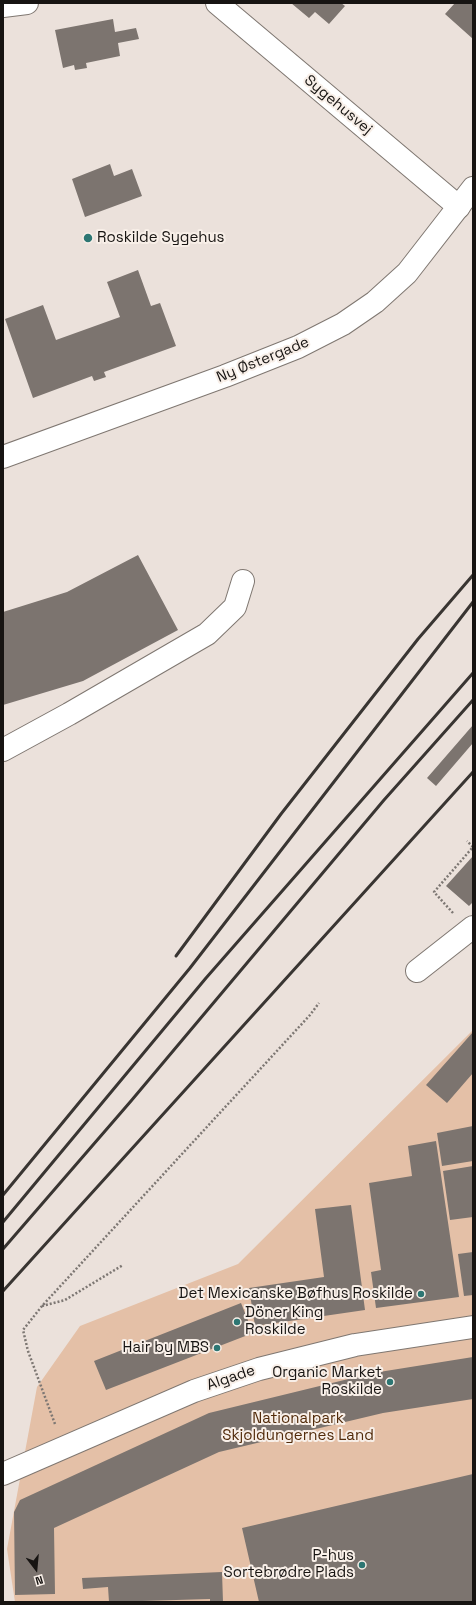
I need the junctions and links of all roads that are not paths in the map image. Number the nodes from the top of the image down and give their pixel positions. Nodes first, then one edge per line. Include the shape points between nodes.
1 (27, 3) edge
2 (217, 3) edge
3 (3, 6) edge
4 (473, 188) edge
5 (459, 207) junction
6 (3, 457) edge
7 (243, 581) dead end
8 (3, 750) edge
9 (471, 929) edge
10 (417, 971) dead end
11 (473, 1327) edge
12 (3, 1474) edge

1 - 3 street
2 - 5 street, Sygehusvej
4 - 5 street, Ny Østergade
5 - 6 street, Ny Østergade via 407,273 375,302 343,324 298,347 225,376
7 - 8 street via 235,607 207,634
9 - 10 street
11 - 12 street, Algade via 355,1345 259,1368 194,1391

